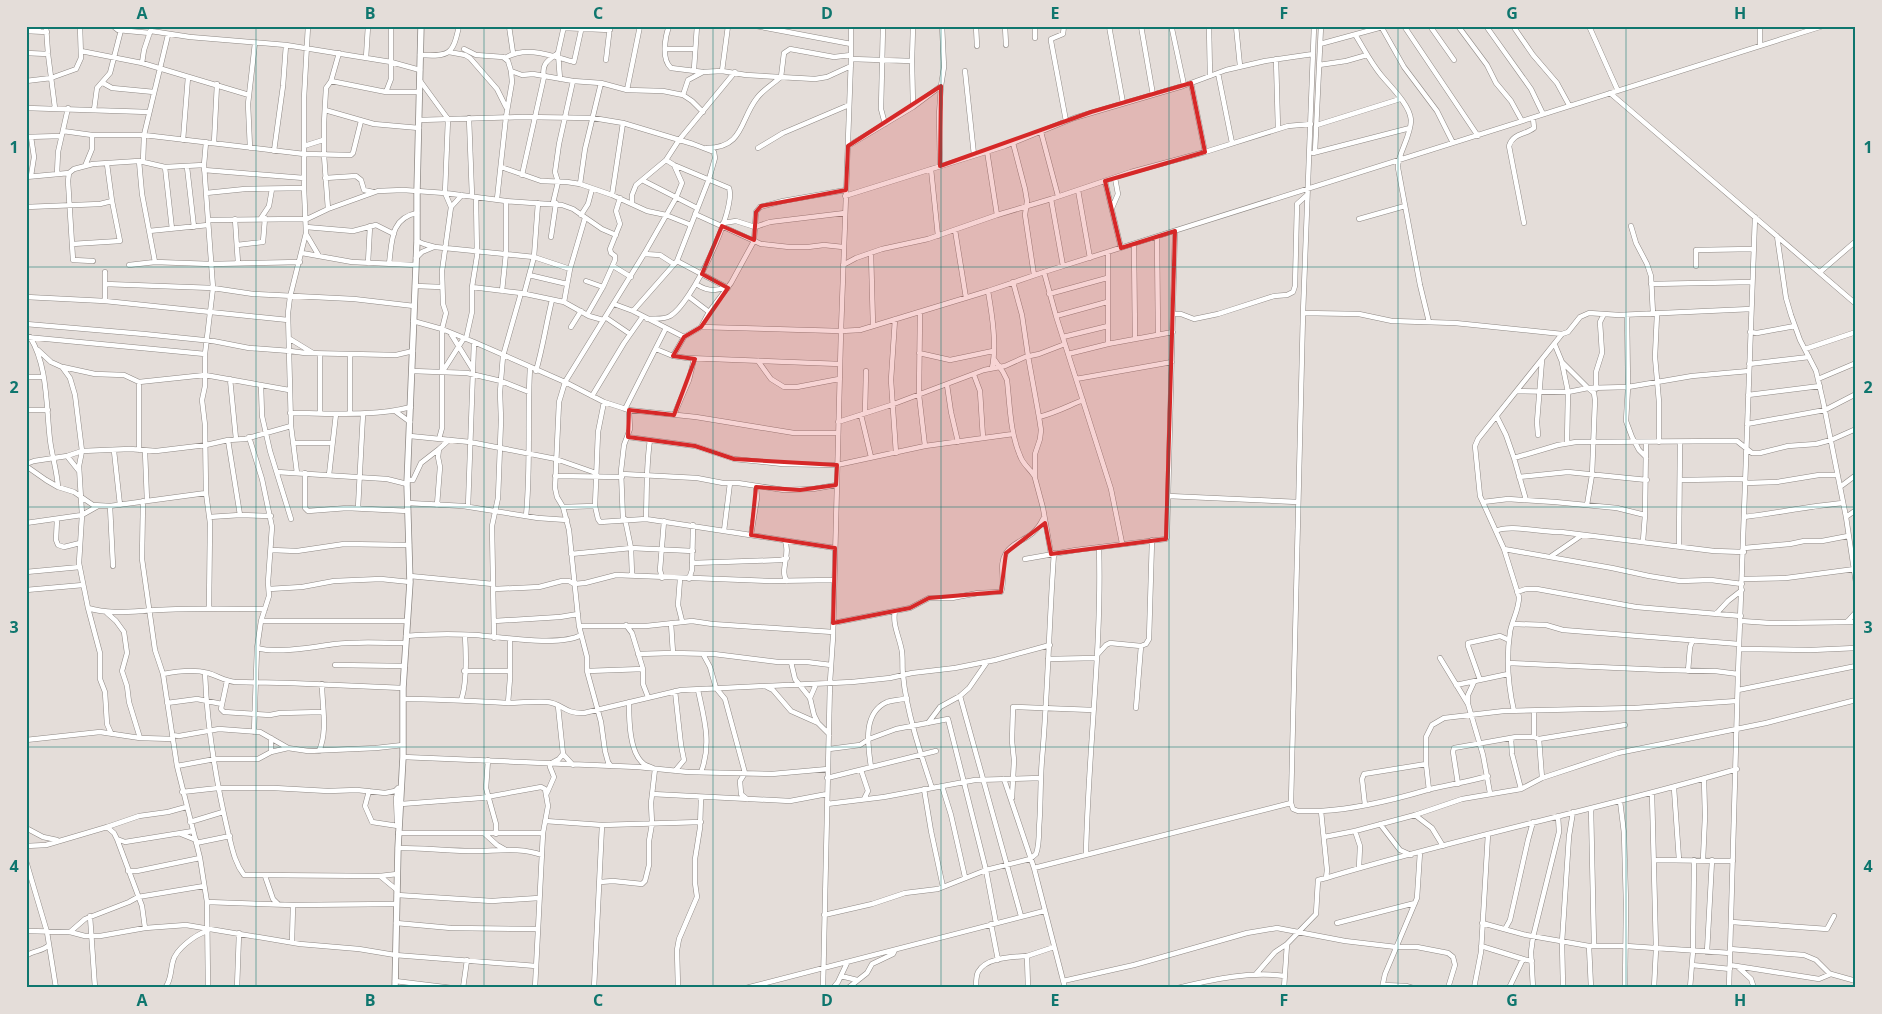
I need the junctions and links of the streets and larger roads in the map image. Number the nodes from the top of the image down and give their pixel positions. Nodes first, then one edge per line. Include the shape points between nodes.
1 (42, 26) edge
2 (46, 26) edge
3 (80, 26) edge
4 (113, 26) edge
5 (308, 26) edge
6 (368, 26) edge
7 (391, 26) edge
8 (421, 26) edge
9 (509, 26) edge
10 (640, 26) edge
11 (669, 26) edge
12 (697, 26) edge
13 (728, 26) edge
14 (756, 26) edge
15 (851, 26) edge
16 (883, 26) edge
17 (913, 26) edge
18 (942, 26) edge
19 (976, 26) edge
20 (1005, 26) edge
21 (1034, 26) edge
22 (1064, 26) edge
23 (1109, 26) edge
24 (1142, 26) edge
25 (1209, 26) edge
26 (1236, 26) edge
27 (1314, 26) edge
28 (1321, 26) edge
29 (1404, 26) edge
30 (1430, 26) edge
31 (1458, 26) edge
32 (1486, 26) edge
33 (1513, 26) edge
34 (1589, 26) edge
35 (1760, 26) edge
36 (1823, 26) edge
37 (457, 27) edge
38 (564, 27) edge
39 (582, 27) edge
40 (1384, 27) edge
41 (610, 28) edge
42 (1172, 28) dead end
43 (35, 30) junction
44 (122, 30) junction
45 (151, 30) edge
46 (26, 31) edge
47 (47, 32) junction
48 (168, 35) junction
49 (1356, 36) junction
50 (457, 38) junction
51 (1035, 38) dead end
52 (255, 43) junction
53 (851, 44) junction
54 (1320, 44) junction
55 (286, 45) junction
56 (1006, 45) dead end
57 (1313, 45) junction
58 (977, 46) dead end
59 (1760, 46) junction
60 (306, 49) junction
61 (666, 49) junction
62 (695, 49) junction
63 (81, 52) junction
64 (449, 52) junction
65 (464, 52) junction
66 (26, 53) edge
67 (339, 53) junction
68 (514, 53) junction
69 (48, 54) junction
70 (1313, 54) junction
71 (420, 55) junction
72 (1367, 55) junction
73 (556, 56) junction
74 (114, 57) junction
75 (851, 57) junction
76 (366, 58) junction
77 (505, 58) junction
78 (1276, 59) junction
79 (606, 60) dead end
80 (882, 60) junction
81 (1454, 60) dead end
82 (912, 61) junction
83 (391, 62) junction
84 (142, 63) junction
85 (1318, 65) junction
86 (851, 66) junction
87 (1240, 66) junction
88 (159, 69) junction
89 (694, 69) junction
90 (420, 70) junction
91 (722, 70) junction
92 (965, 71) dead end
93 (511, 72) junction
94 (703, 72) junction
95 (735, 72) junction
96 (1218, 73) junction
97 (544, 76) junction
98 (1210, 76) junction
99 (188, 77) junction
100 (781, 77) junction
101 (51, 78) junction
102 (560, 79) junction
103 (26, 80) edge
104 (331, 81) junction
105 (573, 81) junction
106 (421, 82) junction
107 (103, 83) junction
108 (601, 83) junction
109 (1191, 83) junction
110 (217, 84) junction
111 (1184, 85) junction
112 (941, 86) junction
113 (626, 90) junction
114 (1618, 91) junction
115 (154, 92) junction
116 (386, 92) junction
117 (420, 92) junction
118 (1610, 93) junction
119 (250, 95) junction
120 (683, 95) junction
121 (1153, 95) junction
122 (1400, 100) junction
123 (1123, 103) junction
124 (850, 105) junction
125 (1569, 106) junction
126 (913, 107) junction
127 (26, 108) edge
128 (55, 108) junction
129 (68, 108) junction
130 (507, 109) junction
131 (94, 110) junction
132 (325, 110) junction
133 (149, 112) junction
134 (703, 112) junction
135 (1544, 114) junction
136 (506, 117) junction
137 (536, 117) junction
138 (564, 117) junction
139 (469, 118) junction
140 (593, 118) junction
141 (1533, 118) junction
142 (448, 119) junction
143 (419, 120) junction
144 (362, 121) junction
145 (1066, 121) junction
146 (1522, 121) junction
147 (623, 123) junction
148 (885, 124) junction
149 (1311, 124) junction
150 (1317, 124) junction
151 (419, 128) junction
152 (1410, 128) junction
153 (1278, 129) junction
154 (1041, 132) junction
155 (62, 133) junction
156 (92, 134) junction
157 (144, 135) junction
158 (1478, 136) junction
159 (28, 137) edge
160 (183, 140) junction
161 (323, 140) junction
162 (679, 140) junction
163 (206, 142) junction
164 (214, 143) junction
165 (1013, 143) junction
166 (1232, 143) junction
167 (1453, 143) junction
168 (304, 146) junction
169 (848, 146) junction
170 (250, 148) junction
171 (706, 148) junction
172 (758, 148) dead end
173 (274, 151) junction
174 (987, 151) junction
175 (1205, 152) junction
176 (1312, 153) junction
177 (304, 154) junction
178 (324, 155) junction
179 (974, 155) junction
180 (666, 160) junction
181 (1398, 161) junction
182 (141, 162) junction
183 (107, 164) junction
184 (674, 165) junction
185 (85, 166) junction
186 (187, 166) junction
187 (940, 166) junction
188 (165, 167) junction
189 (204, 167) junction
190 (500, 167) junction
191 (930, 169) junction
192 (69, 173) junction
193 (57, 174) junction
194 (522, 175) junction
195 (29, 176) edge
196 (304, 178) junction
197 (325, 178) junction
198 (1116, 178) junction
199 (709, 179) junction
200 (642, 180) junction
201 (1106, 181) junction
202 (558, 182) junction
203 (580, 184) junction
204 (272, 188) junction
205 (304, 188) junction
206 (592, 189) junction
207 (1078, 190) junction
208 (416, 191) junction
209 (373, 192) junction
210 (1308, 192) junction
211 (206, 193) junction
212 (445, 193) junction
213 (846, 193) junction
214 (462, 195) junction
215 (612, 195) junction
216 (632, 195) junction
217 (474, 196) junction
218 (1058, 196) junction
219 (620, 198) junction
220 (676, 198) junction
221 (497, 199) junction
222 (1051, 199) junction
223 (625, 200) junction
224 (506, 201) junction
225 (112, 202) junction
226 (538, 203) junction
227 (554, 203) junction
228 (632, 203) junction
229 (70, 206) junction
230 (1027, 206) junction
231 (1405, 206) junction
232 (26, 207) edge
233 (451, 207) junction
234 (697, 208) junction
235 (1112, 208) junction
236 (328, 209) junction
237 (727, 211) junction
238 (845, 213) junction
239 (417, 214) junction
240 (695, 214) junction
241 (666, 215) junction
242 (997, 215) junction
243 (583, 217) junction
244 (1755, 217) junction
245 (263, 218) junction
246 (306, 218) junction
247 (235, 219) junction
248 (1359, 219) dead end
249 (736, 221) junction
250 (208, 222) junction
251 (1524, 223) dead end
252 (722, 224) junction
253 (691, 225) junction
254 (370, 226) junction
255 (1631, 226) dead end
256 (194, 227) junction
257 (306, 227) junction
258 (756, 227) junction
259 (172, 229) junction
260 (955, 230) junction
261 (149, 231) junction
262 (1175, 231) junction
263 (306, 233) junction
264 (394, 234) junction
265 (616, 235) junction
266 (938, 236) junction
267 (1157, 236) junction
268 (1777, 236) junction
269 (552, 237) dead end
270 (417, 241) junction
271 (754, 241) junction
272 (1856, 241) edge
273 (72, 244) junction
274 (1134, 244) junction
275 (237, 245) junction
276 (843, 246) junction
277 (436, 247) junction
278 (444, 248) junction
279 (1121, 248) junction
280 (1753, 249) junction
281 (476, 250) junction
282 (1108, 252) junction
283 (302, 253) junction
284 (843, 253) junction
285 (871, 253) junction
286 (506, 254) junction
287 (644, 254) junction
288 (319, 256) junction
289 (534, 257) junction
290 (416, 258) junction
291 (856, 258) junction
292 (1090, 258) junction
293 (93, 261) dead end
294 (155, 262) junction
295 (300, 262) junction
296 (675, 262) junction
297 (368, 263) junction
298 (211, 264) junction
299 (238, 264) junction
300 (389, 264) junction
301 (129, 265) dead end
302 (843, 265) junction
303 (416, 266) junction
304 (613, 266) junction
305 (1063, 266) junction
306 (1696, 266) dead end
307 (570, 269) junction
308 (105, 272) dead end
309 (1044, 272) junction
310 (1820, 272) junction
311 (702, 274) junction
312 (530, 275) junction
313 (1034, 275) junction
314 (631, 277) junction
315 (1107, 278) junction
316 (586, 281) dead end
317 (1013, 282) junction
318 (1752, 282) junction
319 (105, 284) junction
320 (567, 284) junction
321 (696, 284) junction
322 (1651, 284) junction
323 (415, 286) junction
324 (442, 287) junction
325 (472, 287) junction
326 (603, 287) junction
327 (213, 288) junction
328 (727, 288) junction
329 (502, 291) junction
330 (988, 291) junction
331 (522, 293) junction
332 (1049, 294) junction
333 (26, 296) edge
334 (688, 296) junction
335 (290, 297) junction
336 (966, 298) junction
337 (552, 300) junction
338 (105, 301) junction
339 (564, 302) junction
340 (1107, 302) junction
341 (614, 304) junction
342 (1856, 304) edge
343 (414, 306) junction
344 (1751, 309) junction
345 (210, 311) junction
346 (581, 311) junction
347 (635, 312) junction
348 (709, 312) junction
349 (920, 312) junction
350 (1303, 313) junction
351 (1173, 314) junction
352 (1604, 314) junction
353 (1627, 314) junction
354 (1655, 314) junction
355 (587, 315) junction
356 (1056, 316) junction
357 (604, 318) junction
358 (645, 318) junction
359 (665, 319) junction
360 (895, 319) junction
361 (288, 320) junction
362 (413, 321) junction
363 (638, 322) junction
364 (1429, 322) junction
365 (26, 324) edge
366 (873, 326) junction
367 (1108, 326) junction
368 (1795, 326) junction
369 (571, 327) dead end
370 (664, 327) junction
371 (701, 327) junction
372 (442, 329) junction
373 (840, 331) junction
374 (1173, 332) junction
375 (1750, 332) junction
376 (1856, 332) edge
377 (451, 333) junction
378 (630, 334) junction
379 (1562, 334) junction
380 (1158, 335) junction
381 (28, 337) edge
382 (684, 337) junction
383 (1063, 337) junction
384 (290, 339) junction
385 (465, 339) junction
386 (1135, 339) junction
387 (206, 340) junction
388 (474, 342) junction
389 (1065, 344) junction
390 (1108, 344) junction
391 (1555, 345) junction
392 (459, 348) junction
393 (656, 349) junction
394 (1805, 349) junction
395 (38, 350) junction
396 (290, 351) junction
397 (993, 351) junction
398 (413, 352) junction
399 (919, 353) junction
400 (205, 354) junction
401 (317, 354) junction
402 (350, 354) junction
403 (1068, 354) junction
404 (504, 356) junction
405 (673, 356) junction
406 (1028, 356) junction
407 (1808, 357) junction
408 (694, 359) junction
409 (994, 359) junction
410 (1542, 359) junction
411 (1172, 362) junction
412 (1562, 362) junction
413 (762, 363) junction
414 (1856, 363) edge
415 (840, 364) junction
416 (1749, 364) junction
417 (62, 367) junction
418 (1000, 367) junction
419 (472, 368) junction
420 (530, 368) junction
421 (992, 368) junction
422 (536, 370) junction
423 (412, 371) junction
424 (866, 371) dead end
425 (1749, 371) junction
426 (442, 372) junction
427 (472, 374) junction
428 (974, 374) junction
429 (205, 375) junction
430 (43, 376) junction
431 (26, 377) edge
432 (839, 379) junction
433 (1076, 379) junction
434 (1818, 379) junction
435 (230, 380) junction
436 (501, 381) junction
437 (1658, 381) junction
438 (139, 382) junction
439 (565, 382) junction
440 (261, 385) junction
441 (947, 385) junction
442 (1820, 386) junction
443 (1628, 387) junction
444 (1588, 388) junction
445 (1596, 388) junction
446 (290, 390) junction
447 (1517, 391) junction
448 (529, 392) junction
449 (1539, 392) junction
450 (1568, 392) junction
451 (1856, 394) edge
452 (919, 395) junction
453 (1748, 395) junction
454 (592, 396) junction
455 (908, 399) junction
456 (1083, 400) junction
457 (604, 402) junction
458 (891, 405) junction
459 (411, 407) junction
460 (920, 408) junction
461 (26, 410) edge
462 (48, 410) junction
463 (627, 410) junction
464 (1825, 410) junction
465 (396, 411) junction
466 (350, 413) junction
467 (290, 414) junction
468 (320, 414) junction
469 (336, 414) junction
470 (363, 414) junction
471 (863, 414) junction
472 (674, 416) junction
473 (1039, 417) junction
474 (1497, 417) junction
475 (410, 422) junction
476 (838, 422) junction
477 (1747, 424) junction
478 (291, 426) junction
479 (1856, 429) edge
480 (266, 432) junction
481 (838, 433) junction
482 (1746, 433) junction
483 (1013, 434) junction
484 (1538, 435) dead end
485 (410, 436) junction
486 (249, 437) junction
487 (628, 437) junction
488 (983, 438) junction
489 (236, 439) junction
490 (439, 439) junction
491 (228, 440) junction
492 (449, 440) junction
493 (650, 440) junction
494 (1594, 440) junction
495 (1831, 440) junction
496 (1737, 441) junction
497 (293, 442) junction
498 (470, 442) junction
499 (958, 442) junction
500 (1634, 442) junction
501 (1646, 442) junction
502 (1659, 442) junction
503 (1680, 442) junction
504 (332, 443) junction
505 (1567, 443) junction
506 (206, 445) junction
507 (925, 446) junction
508 (499, 448) junction
509 (439, 449) junction
510 (1746, 449) junction
511 (142, 450) junction
512 (114, 451) junction
513 (82, 452) junction
514 (896, 453) junction
515 (528, 454) junction
516 (68, 456) junction
517 (871, 457) junction
518 (1646, 457) junction
519 (54, 458) junction
520 (1514, 458) junction
521 (556, 459) junction
522 (26, 465) edge
523 (837, 465) junction
524 (555, 468) junction
525 (79, 472) junction
526 (277, 472) junction
527 (297, 473) junction
528 (305, 473) junction
529 (1837, 474) junction
530 (329, 475) junction
531 (596, 475) junction
532 (622, 475) junction
533 (1592, 475) junction
534 (1856, 475) edge
535 (555, 476) junction
536 (566, 476) junction
537 (648, 476) junction
538 (1519, 476) junction
539 (361, 477) junction
540 (1035, 478) junction
541 (1647, 480) junction
542 (1680, 480) junction
543 (1745, 481) junction
544 (407, 482) junction
545 (730, 483) junction
546 (836, 485) junction
547 (756, 486) junction
548 (58, 487) junction
549 (1840, 487) junction
550 (206, 493) junction
551 (1168, 496) junction
552 (82, 497) junction
553 (1526, 500) junction
554 (145, 501) junction
555 (1298, 502) junction
556 (1483, 502) junction
557 (408, 503) junction
558 (1843, 503) junction
559 (120, 504) junction
560 (437, 505) junction
561 (1587, 505) junction
562 (99, 506) junction
563 (110, 506) junction
564 (595, 506) junction
565 (468, 507) junction
566 (563, 507) junction
567 (358, 508) junction
568 (1856, 510) edge
569 (408, 511) junction
570 (495, 512) junction
571 (82, 515) junction
572 (240, 515) junction
573 (1645, 515) junction
574 (270, 516) junction
575 (526, 516) junction
576 (1044, 517) junction
577 (1744, 517) junction
578 (1846, 517) junction
579 (209, 518) junction
580 (57, 519) junction
581 (291, 519) dead end
582 (646, 519) junction
583 (566, 520) junction
584 (624, 520) junction
585 (664, 521) junction
586 (26, 522) edge
587 (693, 525) junction
588 (724, 530) junction
589 (1496, 531) junction
590 (751, 535) junction
591 (1582, 536) junction
592 (1848, 536) junction
593 (1152, 540) junction
594 (1643, 541) junction
595 (80, 543) junction
596 (788, 543) junction
597 (1122, 543) junction
598 (1856, 543) edge
599 (409, 545) junction
600 (1679, 545) junction
601 (1850, 545) junction
602 (1099, 547) junction
603 (631, 548) junction
604 (835, 548) junction
605 (661, 549) junction
606 (270, 550) junction
607 (1504, 550) junction
608 (1744, 550) junction
609 (693, 551) junction
610 (1052, 553) junction
611 (571, 554) junction
612 (1550, 557) junction
613 (784, 559) junction
614 (1025, 559) dead end
615 (692, 563) junction
616 (113, 566) dead end
617 (80, 567) junction
618 (1854, 569) edge
619 (26, 572) edge
620 (1840, 572) junction
621 (632, 575) junction
622 (662, 578) junction
623 (410, 579) junction
624 (680, 579) junction
625 (689, 579) junction
626 (834, 580) junction
627 (1855, 580) edge
628 (787, 581) junction
629 (574, 584) junction
630 (1742, 584) junction
631 (83, 585) junction
632 (493, 587) junction
633 (268, 589) junction
634 (26, 590) edge
635 (1517, 592) junction
636 (88, 608) junction
637 (210, 608) junction
638 (265, 609) junction
639 (149, 610) junction
640 (895, 611) junction
641 (106, 612) junction
642 (1856, 612) edge
643 (578, 614) junction
644 (1716, 614) junction
645 (1741, 618) junction
646 (261, 621) junction
647 (407, 621) junction
648 (494, 621) junction
649 (682, 621) junction
650 (1848, 622) junction
651 (1856, 622) edge
652 (671, 623) junction
653 (833, 623) junction
654 (1512, 624) junction
655 (626, 625) junction
656 (579, 626) junction
657 (833, 632) junction
658 (465, 635) junction
659 (581, 635) junction
660 (406, 636) junction
661 (494, 638) junction
662 (510, 639) junction
663 (571, 639) junction
664 (1509, 640) junction
665 (1694, 640) junction
666 (583, 642) junction
667 (406, 643) junction
668 (1050, 645) junction
669 (1141, 646) junction
670 (1739, 647) junction
671 (257, 648) junction
672 (1856, 648) edge
673 (638, 654) junction
674 (673, 654) junction
675 (704, 654) junction
676 (1097, 657) junction
677 (1440, 658) dead end
678 (1048, 659) junction
679 (791, 662) junction
680 (987, 662) junction
681 (1508, 662) junction
682 (335, 665) dead end
683 (831, 665) junction
684 (405, 666) junction
685 (1856, 666) edge
686 (643, 669) junction
687 (464, 671) junction
688 (510, 671) junction
689 (587, 671) junction
690 (1688, 671) junction
691 (206, 673) junction
692 (164, 674) junction
693 (1508, 674) junction
694 (1738, 674) junction
695 (903, 676) junction
696 (228, 681) junction
697 (1477, 681) junction
698 (830, 682) junction
699 (255, 683) junction
700 (322, 684) junction
701 (798, 684) junction
702 (816, 684) junction
703 (1456, 685) junction
704 (766, 686) junction
705 (403, 688) junction
706 (716, 688) junction
707 (698, 690) junction
708 (1738, 690) junction
709 (676, 691) junction
710 (960, 696) junction
711 (648, 697) junction
712 (810, 698) junction
713 (907, 698) junction
714 (403, 699) junction
715 (461, 700) junction
716 (1856, 700) edge
717 (1738, 701) junction
718 (206, 702) junction
719 (508, 702) junction
720 (629, 702) junction
721 (167, 703) junction
722 (222, 704) junction
723 (1468, 704) junction
724 (558, 706) junction
725 (1045, 708) junction
726 (1136, 708) dead end
727 (597, 710) junction
728 (1093, 710) junction
729 (1514, 711) junction
730 (1534, 711) junction
731 (322, 712) junction
732 (254, 713) junction
733 (1471, 716) junction
734 (818, 723) junction
735 (928, 723) junction
736 (1625, 725) dead end
737 (914, 727) junction
738 (1737, 728) junction
739 (210, 731) junction
740 (254, 732) junction
741 (111, 733) junction
742 (830, 734) junction
743 (172, 737) junction
744 (140, 738) junction
745 (271, 738) junction
746 (1511, 738) junction
747 (1537, 738) junction
748 (869, 739) junction
749 (26, 740) edge
750 (322, 743) junction
751 (1480, 744) junction
752 (403, 745) junction
753 (288, 748) junction
754 (829, 749) junction
755 (326, 750) junction
756 (319, 751) junction
757 (936, 751) dead end
758 (272, 752) junction
759 (563, 754) junction
760 (921, 755) junction
761 (403, 757) junction
762 (215, 759) junction
763 (488, 760) junction
764 (550, 764) junction
765 (608, 764) junction
766 (1426, 764) junction
767 (573, 765) junction
768 (176, 766) junction
769 (871, 768) junction
770 (655, 769) junction
771 (828, 769) junction
772 (1737, 769) junction
773 (861, 770) junction
774 (675, 771) junction
775 (701, 772) junction
776 (745, 772) junction
777 (1488, 776) junction
778 (827, 778) junction
779 (1041, 778) junction
780 (1542, 778) junction
781 (1004, 779) junction
782 (1013, 779) junction
783 (1704, 779) junction
784 (402, 780) junction
785 (983, 780) junction
786 (963, 782) junction
787 (1458, 784) junction
788 (942, 786) junction
789 (218, 788) junction
790 (398, 788) junction
791 (932, 788) junction
792 (1674, 788) junction
793 (924, 789) junction
794 (1521, 789) junction
795 (1429, 790) junction
796 (370, 791) junction
797 (182, 792) junction
798 (385, 793) junction
799 (1490, 793) junction
800 (1652, 793) junction
801 (547, 794) junction
802 (652, 794) junction
803 (827, 794) junction
804 (489, 797) junction
805 (701, 797) junction
806 (1012, 798) junction
807 (747, 799) junction
808 (864, 800) junction
809 (1620, 800) junction
810 (1291, 802) junction
811 (827, 804) junction
812 (398, 805) junction
813 (1365, 805) junction
814 (186, 807) junction
815 (1591, 808) junction
816 (223, 812) junction
817 (1321, 812) junction
818 (1572, 812) junction
819 (1415, 815) junction
820 (1558, 816) junction
821 (190, 822) junction
822 (545, 822) junction
823 (701, 822) junction
824 (1534, 822) junction
825 (652, 824) junction
826 (1380, 824) junction
827 (602, 825) junction
828 (107, 827) junction
829 (26, 828) edge
830 (398, 830) junction
831 (193, 831) junction
832 (1355, 831) junction
833 (543, 833) junction
834 (180, 834) junction
835 (485, 834) junction
836 (496, 834) junction
837 (1488, 834) junction
838 (230, 836) junction
839 (1324, 837) junction
840 (117, 839) junction
841 (59, 841) junction
842 (196, 841) junction
843 (26, 846) edge
844 (1442, 846) junction
845 (398, 848) junction
846 (505, 849) junction
847 (1420, 852) junction
848 (1086, 854) junction
849 (542, 855) junction
850 (1410, 855) junction
851 (200, 858) junction
852 (1030, 859) junction
853 (1655, 860) junction
854 (1679, 860) junction
855 (1694, 860) junction
856 (1703, 860) junction
857 (1712, 860) junction
858 (26, 861) edge
859 (1733, 861) junction
860 (1007, 865) junction
861 (1034, 868) junction
862 (1359, 868) junction
863 (986, 870) junction
864 (128, 871) junction
865 (137, 871) junction
866 (397, 874) junction
867 (265, 876) junction
868 (380, 876) junction
869 (965, 877) junction
870 (131, 878) junction
871 (1326, 878) junction
872 (600, 882) junction
873 (204, 886) junction
874 (943, 888) junction
875 (397, 892) junction
876 (138, 897) junction
877 (539, 898) junction
878 (207, 902) junction
879 (1415, 903) junction
880 (278, 904) junction
881 (396, 904) junction
882 (293, 905) junction
883 (1044, 911) junction
884 (824, 915) junction
885 (90, 916) junction
886 (1021, 916) junction
887 (1834, 916) dead end
888 (1732, 922) junction
889 (996, 923) junction
890 (1337, 923) dead end
891 (1482, 923) junction
892 (396, 924) junction
893 (991, 924) junction
894 (145, 928) junction
895 (538, 929) junction
896 (1505, 929) junction
897 (45, 930) junction
898 (207, 930) junction
899 (26, 931) edge
900 (70, 932) junction
901 (1298, 932) junction
902 (239, 933) junction
903 (92, 936) junction
904 (1533, 937) junction
905 (292, 942) junction
906 (1562, 942) junction
907 (1287, 944) junction
908 (49, 945) junction
909 (1481, 946) junction
910 (1591, 946) junction
911 (1626, 946) junction
912 (1054, 947) junction
913 (1396, 947) junction
914 (1656, 949) junction
915 (895, 950) junction
916 (1693, 951) junction
917 (1730, 951) junction
918 (1707, 952) junction
919 (396, 955) junction
920 (26, 956) edge
921 (1027, 956) junction
922 (467, 960) junction
923 (998, 960) junction
924 (1523, 960) junction
925 (1532, 962) junction
926 (847, 963) junction
927 (1692, 965) junction
928 (536, 966) junction
929 (1737, 966) junction
930 (1730, 967) junction
931 (824, 968) junction
932 (1256, 974) junction
933 (1830, 974) junction
934 (841, 976) junction
935 (1285, 976) junction
936 (857, 980) junction
937 (1063, 981) junction
938 (1856, 981) edge
939 (395, 984) edge
940 (1382, 986) edge
941 (56, 988) edge
942 (94, 988) edge
943 (165, 988) edge
944 (208, 988) edge
945 (237, 988) edge
946 (303, 988) edge
947 (322, 988) edge
948 (386, 988) edge
949 (452, 988) edge
950 (463, 988) edge
951 (535, 988) edge
952 (594, 988) edge
953 (678, 988) edge
954 (746, 988) edge
955 (823, 988) edge
956 (833, 988) edge
957 (848, 988) edge
958 (976, 988) edge
959 (1028, 988) edge
960 (1065, 988) edge
961 (1177, 988) edge
962 (1284, 988) edge
963 (1413, 988) edge
964 (1448, 988) edge
965 (1474, 988) edge
966 (1509, 988) edge
967 (1533, 988) edge
968 (1563, 988) edge
969 (1591, 988) edge
970 (1625, 988) edge
971 (1654, 988) edge
972 (1690, 988) edge
973 (1729, 988) edge
974 (1754, 988) edge

1 - 43 street
2 - 47 street
3 - 63 street
4 - 44 street
5 - 60 street
6 - 76 street
7 - 83 street
8 - 71 street
9 - 68 street
10 - 113 street
11 - 61 street
12 - 62 street
13 - 91 street
14 - 53 street
15 - 53 street
16 - 80 street
17 - 82 street
18 - 112 street via 944,67
19 - 58 street
20 - 56 street
21 - 51 street
22 - 145 street via 1063,34 1051,41
23 - 123 street
24 - 121 street
25 - 98 street
26 - 87 street
27 - 57 street
28 - 54 street
29 - 158 street
30 - 81 street
31 - 146 street via 1512,101
32 - 135 street via 1531,89
33 - 125 street via 1557,83
34 - 114 street
35 - 59 street
36 - 59 street
37 - 50 street
38 - 39 street
38 - 73 street
39 - 41 street
39 - 73 street via 575,61
40 - 49 street
40 - 167 street via 1404,67 1437,111
41 - 79 street
42 - 111 street
43 - 46 street
43 - 47 street
44 - 45 street
44 - 74 street
45 - 48 street
45 - 84 street
47 - 69 street
48 - 52 street
48 - 88 street
49 - 54 street
49 - 72 street
50 - 64 street
50 - 65 street
52 - 55 street
52 - 119 street
53 - 75 street
54 - 57 street
54 - 85 street
55 - 60 street
55 - 173 street
57 - 70 street
59 - 114 street
60 - 67 street
60 - 168 street
61 - 62 street
61 - 89 street via 668,66
62 - 89 street
63 - 74 street
63 - 101 street via 76,69
64 - 65 street
64 - 71 street
65 - 77 street
65 - 130 street via 497,89
66 - 69 street
67 - 76 street
67 - 104 street
68 - 73 street
68 - 77 street
69 - 101 street
70 - 78 street
70 - 149 street
71 - 90 street
72 - 85 street
72 - 122 street
73 - 97 street via 547,60 543,67
73 - 102 street
74 - 84 street
74 - 107 street via 110,73
75 - 80 street
75 - 86 street
75 - 100 street via 790,49 784,53
76 - 83 street
77 - 93 street
78 - 87 street
78 - 153 street
80 - 82 street
80 - 148 street via 881,110
82 - 126 street
83 - 90 street
83 - 116 street via 391,81
84 - 88 street
85 - 150 street
86 - 100 street via 822,78
86 - 124 street
87 - 96 street
88 - 99 street
88 - 115 street
89 - 94 street
90 - 106 street
91 - 94 street
91 - 95 street
92 - 179 street
93 - 97 street
93 - 130 street
94 - 120 street via 688,80
95 - 100 street
95 - 134 street
96 - 98 street
96 - 166 street
97 - 102 street
97 - 137 street
98 - 109 street
99 - 110 street
99 - 160 street
100 - 171 street via 757,98 733,140 716,148
101 - 103 street
101 - 128 street
102 - 105 street
104 - 116 street
104 - 132 street via 326,88
105 - 108 street
105 - 138 street
106 - 117 street
106 - 142 street
107 - 115 street via 112,88
107 - 131 street via 97,88
108 - 113 street
108 - 140 street
109 - 111 street
109 - 175 street
110 - 119 street
110 - 164 street
111 - 121 street
112 - 126 street
112 - 187 street
113 - 120 street
114 - 118 street
115 - 133 street
116 - 117 street
117 - 143 street
118 - 125 street
118 - 244 street
119 - 170 street
120 - 134 street
121 - 123 street
122 - 150 street
122 - 152 street via 1410,116
123 - 145 street
124 - 169 street
124 - 172 street via 783,133
125 - 135 street
126 - 148 street
127 - 128 street
128 - 129 street
129 - 131 street
129 - 155 street
130 - 136 street
131 - 133 street
132 - 144 street
132 - 161 street
133 - 157 street
134 - 162 street
135 - 141 street
136 - 137 street
136 - 139 street
136 - 190 street
137 - 138 street
137 - 194 street
138 - 140 street
138 - 202 street via 555,172
139 - 142 street
139 - 217 street
140 - 147 street
140 - 203 street
141 - 146 street
141 - 251 street via 1534,128 1517,135 1509,143
142 - 143 street
142 - 212 street
143 - 151 street
144 - 151 street
144 - 178 street via 352,154
145 - 154 street
146 - 158 street
147 - 162 street
147 - 215 street
148 - 169 street
149 - 153 street
149 - 176 street
150 - 176 street
151 - 208 street
152 - 176 street
152 - 181 street
153 - 166 street
154 - 165 street
154 - 218 street
155 - 156 street
155 - 159 street
155 - 193 street
156 - 157 street
156 - 185 street via 92,149
157 - 160 street
157 - 182 street
158 - 167 street
159 - 195 street via 34,158
160 - 163 street
161 - 168 street
161 - 178 street
162 - 171 street
162 - 180 street
163 - 164 street
163 - 189 street
164 - 170 street
165 - 174 street
165 - 230 street
166 - 175 street
167 - 181 street
168 - 177 street
169 - 213 street
170 - 173 street
171 - 199 street via 715,155
173 - 177 street
174 - 179 street
174 - 242 street
175 - 198 street
176 - 210 street
177 - 178 street
177 - 196 street
178 - 197 street
179 - 187 street
180 - 184 street
180 - 200 street
181 - 210 street
181 - 231 street
182 - 183 street
182 - 188 street
182 - 261 street via 142,194
183 - 185 street
183 - 225 street
184 - 199 street
184 - 220 street via 682,182
185 - 192 street
186 - 188 street
186 - 189 street
186 - 256 street
187 - 191 street
188 - 259 street
189 - 196 street
189 - 211 street
190 - 194 street
190 - 221 street
191 - 213 street
191 - 266 street
192 - 193 street
192 - 229 street
193 - 195 street
194 - 202 street
196 - 205 street
197 - 209 street via 356,176 364,190
197 - 236 street
198 - 201 street
198 - 235 street via 1118,194
199 - 234 street
199 - 237 street via 730,190
200 - 216 street
200 - 220 street
201 - 207 street
201 - 235 street
202 - 203 street
202 - 227 street
203 - 206 street
204 - 205 street
204 - 211 street
204 - 245 street
205 - 246 street
206 - 215 street
206 - 243 street
207 - 218 street
207 - 292 street
208 - 209 street
208 - 212 street
208 - 239 street
209 - 236 street
210 - 262 street
210 - 350 street
210 - 351 street via 1297,204 1293,292 1194,319
211 - 250 street
212 - 214 street
212 - 233 street
213 - 238 street
213 - 258 street via 761,206 756,212
214 - 217 street
214 - 233 street
215 - 219 street
216 - 223 street
216 - 228 street
217 - 221 street
217 - 281 street
218 - 222 street
219 - 223 street
219 - 265 street via 616,211 620,222
220 - 234 street
220 - 241 street
221 - 224 street
222 - 230 street
222 - 305 street
223 - 228 street
224 - 226 street
224 - 286 street
225 - 229 street
225 - 273 street via 120,241
226 - 227 street
226 - 289 street
227 - 243 street via 573,209
227 - 269 street
228 - 241 street via 647,211
229 - 232 street
229 - 273 street
230 - 242 street
230 - 313 street via 1025,215
231 - 248 street
231 - 364 street
233 - 278 street
234 - 240 street
235 - 279 street
236 - 246 street
237 - 249 street
237 - 252 street
238 - 258 street via 770,222
238 - 276 street
239 - 264 street via 397,223
239 - 270 street
240 - 252 street
240 - 253 street
241 - 253 street
241 - 287 street
242 - 260 street
243 - 265 street
243 - 307 street
244 - 268 street
244 - 280 street
245 - 246 street
245 - 247 street
245 - 275 street via 263,242
246 - 257 street
247 - 250 street
247 - 275 street
249 - 252 street
249 - 258 street
250 - 256 street
250 - 298 street
252 - 271 street
252 - 311 street
253 - 296 street
254 - 257 street via 353,232
254 - 264 street via 379,225
254 - 297 street
255 - 322 street via 1647,264
256 - 259 street
257 - 263 street
258 - 271 street
259 - 261 street
260 - 266 street
260 - 336 street
261 - 294 street
262 - 267 street
262 - 351 street
263 - 283 street
263 - 288 street
264 - 300 street
265 - 304 street via 610,249 616,257
266 - 285 street
267 - 274 street
267 - 380 street
268 - 310 street
268 - 368 street via 1786,298
270 - 277 street
270 - 290 street
271 - 276 street via 790,247
271 - 328 street
272 - 310 street
273 - 293 street via 73,260
274 - 279 street
274 - 386 street
275 - 299 street
276 - 284 street
277 - 278 street
277 - 290 street
278 - 281 street
278 - 324 street
279 - 282 street
280 - 306 street via 1696,250
280 - 318 street
281 - 286 street
281 - 325 street
282 - 292 street
282 - 315 street
283 - 288 street
283 - 295 street
284 - 291 street
284 - 302 street
285 - 291 street
285 - 366 street
286 - 289 street
286 - 329 street
287 - 296 street via 660,255
287 - 314 street
288 - 297 street
289 - 307 street
289 - 312 street
290 - 303 street
291 - 302 street
292 - 305 street
294 - 298 street
294 - 301 street
295 - 299 street
295 - 335 street
296 - 311 street
296 - 347 street
297 - 300 street
298 - 299 street
298 - 327 street
300 - 303 street
302 - 373 street
303 - 323 street
304 - 314 street
304 - 326 street
305 - 309 street
307 - 320 street
308 - 319 street
309 - 313 street
309 - 332 street
310 - 342 street
311 - 321 street
311 - 328 street
312 - 320 street
312 - 331 street
313 - 317 street
314 - 341 street
315 - 332 street
315 - 340 street
316 - 326 street
317 - 330 street
317 - 406 street
318 - 322 street
318 - 344 street
319 - 327 street
319 - 338 street
320 - 339 street
321 - 328 street via 707,289
321 - 334 street
322 - 354 street
323 - 324 street
323 - 343 street
324 - 372 street via 446,311
325 - 329 street
325 - 385 street via 472,312
326 - 355 street
327 - 335 street
327 - 345 street
328 - 348 street
329 - 331 street
330 - 336 street
330 - 397 street
331 - 337 street
331 - 404 street
332 - 356 street
333 - 338 street
334 - 348 street
334 - 359 street via 673,315
335 - 343 street via 354,299
335 - 361 street
336 - 349 street
337 - 339 street
337 - 422 street
338 - 345 street
339 - 346 street
340 - 356 street
340 - 367 street
341 - 347 street
341 - 357 street
343 - 362 street
344 - 354 street
344 - 375 street
345 - 361 street
345 - 387 street
346 - 355 street
346 - 369 street
347 - 358 street
347 - 363 street
348 - 371 street
349 - 360 street
349 - 399 street
350 - 364 street via 1359,314 1392,321
350 - 555 street
351 - 374 street
352 - 353 street
352 - 379 street via 1583,315 1568,332
352 - 445 street via 1600,322 1602,353 1596,372
353 - 354 street
353 - 443 street
354 - 437 street
355 - 357 street
356 - 383 street
357 - 378 street
357 - 439 street
358 - 359 street
358 - 363 street
358 - 370 street
359 - 370 street
360 - 366 street
360 - 458 street
361 - 384 street
362 - 372 street
362 - 398 street
363 - 378 street
364 - 379 street
365 - 387 street
366 - 373 street
367 - 383 street
367 - 390 street
368 - 375 street
368 - 394 street
370 - 382 street
370 - 393 street
371 - 373 street
371 - 382 street
372 - 377 street
372 - 426 street
373 - 415 street
374 - 380 street
374 - 411 street
375 - 416 street
376 - 394 street
377 - 385 street
377 - 392 street
378 - 454 street
379 - 391 street
380 - 386 street
381 - 395 street
381 - 400 street
382 - 405 street
383 - 389 street
384 - 396 street
384 - 401 street
385 - 388 street
385 - 392 street
386 - 390 street
387 - 396 street
387 - 400 street
388 - 404 street
388 - 419 street
389 - 403 street
389 - 406 street
390 - 403 street
391 - 410 street
391 - 412 street
392 - 419 street
392 - 426 street
393 - 405 street
393 - 463 street
394 - 407 street
395 - 417 street
395 - 430 street
396 - 401 street
396 - 446 street
397 - 399 street via 950,360
397 - 409 street
398 - 402 street
398 - 423 street
399 - 452 street
400 - 429 street
401 - 402 street
401 - 468 street
402 - 466 street
403 - 433 street
404 - 420 street
404 - 436 street
405 - 408 street
406 - 418 street
406 - 473 street
407 - 416 street
407 - 434 street
408 - 413 street
408 - 472 street
409 - 418 street
409 - 421 street
410 - 447 street
410 - 449 street
411 - 433 street
411 - 551 street
412 - 444 street
412 - 450 street
413 - 415 street
413 - 432 street via 771,379 784,387
414 - 434 street
415 - 432 street
416 - 425 street
417 - 438 street via 95,374 124,375
417 - 513 street via 70,378 75,395
418 - 421 street
418 - 483 street via 1006,380
419 - 427 street
420 - 422 street
420 - 448 street
421 - 428 street
422 - 439 street
423 - 426 street
423 - 459 street
424 - 471 street
425 - 437 street
425 - 453 street
426 - 427 street
426 - 490 street via 442,428
427 - 436 street
427 - 498 street
428 - 441 street
428 - 488 street via 980,391
429 - 435 street
429 - 438 street
429 - 506 street via 202,400
430 - 431 street
430 - 462 street
432 - 476 street
433 - 456 street
434 - 442 street
435 - 440 street
435 - 489 street
436 - 448 street
436 - 508 street
437 - 443 street
437 - 502 street
438 - 511 street
439 - 454 street
439 - 521 street via 559,402
440 - 446 street
440 - 480 street via 261,413
441 - 452 street
441 - 499 street
442 - 453 street
442 - 464 street
443 - 445 street
443 - 500 street via 1626,417
444 - 445 street
444 - 450 street
444 - 494 street via 1595,398
446 - 467 street
447 - 449 street
447 - 474 street
448 - 515 street
449 - 450 street
449 - 484 street
450 - 505 street
451 - 464 street
452 - 455 street
452 - 460 street
453 - 477 street
454 - 457 street
455 - 458 street
455 - 460 street
456 - 473 street
456 - 597 street via 1111,489
457 - 463 street
457 - 531 street via 598,432
458 - 471 street
458 - 514 street
459 - 465 street
459 - 475 street
460 - 507 street
461 - 462 street
462 - 519 street
463 - 472 street
463 - 487 street
464 - 477 street
464 - 495 street
465 - 470 street
465 - 475 street
466 - 469 street
466 - 470 street
467 - 468 street
467 - 478 street
468 - 469 street
469 - 504 street
470 - 539 street
471 - 476 street
471 - 517 street
472 - 481 street via 794,432
473 - 540 street via 1041,430 1035,454
474 - 520 street
474 - 556 street via 1475,446
475 - 485 street
476 - 481 street
477 - 482 street
478 - 480 street
478 - 497 street
479 - 495 street
480 - 486 street
480 - 526 street
481 - 523 street
482 - 496 street
482 - 510 street
483 - 488 street
483 - 540 street via 1023,462
485 - 490 street
485 - 544 street
486 - 489 street
486 - 574 street
487 - 493 street
487 - 532 street via 624,445
488 - 499 street
489 - 491 street
490 - 492 street
491 - 506 street
491 - 572 street
492 - 498 street
492 - 509 street
493 - 523 street via 695,446 734,459
493 - 537 street
494 - 500 street
494 - 505 street
494 - 533 street
495 - 510 street via 1760,453
495 - 529 street
496 - 503 street
496 - 510 street
497 - 504 street
497 - 527 street
498 - 508 street
498 - 565 street
499 - 507 street
500 - 501 street
500 - 518 street
501 - 502 street
501 - 518 street
502 - 503 street
503 - 542 street
504 - 530 street
505 - 520 street
506 - 511 street
506 - 550 street
507 - 514 street
508 - 515 street
508 - 570 street
509 - 544 street via 421,463 413,480
509 - 560 street
510 - 543 street
511 - 512 street
511 - 554 street
512 - 513 street
512 - 559 street
513 - 516 street
513 - 525 street
514 - 517 street
515 - 521 street
515 - 575 street
516 - 519 street
516 - 525 street
517 - 523 street
518 - 541 street
519 - 522 street
519 - 548 street
520 - 538 street
521 - 524 street
521 - 531 street
522 - 548 street
523 - 546 street
524 - 535 street
524 - 536 street
525 - 552 street
526 - 527 street
526 - 581 street
527 - 528 street
528 - 530 street
528 - 567 street via 306,510
529 - 543 street via 1777,482
529 - 549 street
530 - 539 street
531 - 532 street
531 - 536 street
531 - 564 street
532 - 537 street
532 - 584 street
533 - 538 street via 1566,472
533 - 541 street
533 - 561 street
534 - 549 street
535 - 536 street
535 - 566 street via 557,497
537 - 545 street
537 - 582 street
538 - 553 street
539 - 544 street
539 - 567 street
540 - 576 street
541 - 573 street
542 - 543 street
542 - 600 street
543 - 577 street
544 - 557 street
545 - 547 street
545 - 588 street
546 - 547 street via 800,490
546 - 604 street
547 - 590 street
548 - 552 street
549 - 558 street
550 - 554 street
550 - 579 street
551 - 555 street
551 - 593 street via 1167,537
552 - 562 street
552 - 571 street
553 - 556 street
553 - 561 street
554 - 559 street
554 - 639 street via 142,559
555 - 810 street
556 - 589 street
557 - 560 street
557 - 569 street
558 - 577 street
558 - 578 street
559 - 563 street
560 - 565 street
561 - 573 street
562 - 563 street
562 - 571 street
563 - 616 street
564 - 566 street
564 - 584 street via 600,522
565 - 570 street
566 - 583 street
567 - 569 street
568 - 578 street
569 - 599 street
570 - 575 street
570 - 632 street via 492,526
571 - 580 street
571 - 595 street
572 - 574 street
572 - 579 street
573 - 594 street
574 - 606 street
575 - 583 street
576 - 610 street
576 - 640 street via 1034,532 1006,553 1001,592 930,598
577 - 608 street
578 - 592 street
579 - 637 street
580 - 586 street
580 - 595 street via 58,545 64,547
582 - 584 street
582 - 585 street
583 - 611 street
584 - 603 street
585 - 587 street
585 - 605 street
587 - 588 street
587 - 609 street
588 - 590 street
589 - 591 street via 1508,528
589 - 607 street
590 - 596 street
591 - 594 street
591 - 612 street
592 - 601 street
592 - 608 street
593 - 597 street
593 - 669 street via 1149,639
594 - 600 street
595 - 617 street
596 - 604 street
596 - 613 street
597 - 602 street
598 - 601 street
599 - 606 street via 344,544 297,551
599 - 623 street
600 - 608 street via 1714,551
601 - 618 street
602 - 610 street
602 - 676 street
603 - 605 street
603 - 611 street
603 - 621 street
604 - 626 street
605 - 609 street
605 - 622 street
606 - 633 street
607 - 612 street
607 - 635 street
608 - 630 street
609 - 615 street
610 - 614 street
610 - 668 street
611 - 629 street
612 - 630 street via 1667,579
613 - 615 street
613 - 628 street via 783,574
615 - 625 street
617 - 619 street
617 - 631 street
618 - 620 street
618 - 627 street
620 - 627 street
620 - 630 street
621 - 622 street
621 - 629 street
622 - 624 street
623 - 632 street
623 - 633 street via 334,581
623 - 647 street
624 - 625 street
624 - 649 street via 678,605
625 - 628 street
626 - 628 street
626 - 653 street
629 - 632 street via 562,581 539,587
629 - 643 street
630 - 644 street
630 - 645 street
631 - 634 street
631 - 636 street
632 - 648 street
633 - 638 street
635 - 644 street via 1537,589 1636,607
635 - 654 street via 1518,605
636 - 641 street
636 - 741 street via 100,653 100,679
637 - 638 street
637 - 639 street
638 - 646 street
639 - 641 street
639 - 692 street via 155,650
640 - 653 street
640 - 695 street
641 - 744 street via 124,632 127,653 122,671
642 - 650 street
643 - 648 street
643 - 656 street
644 - 645 street
645 - 650 street
645 - 670 street
646 - 647 street
646 - 671 street
647 - 660 street
648 - 661 street
649 - 652 street
649 - 657 street
650 - 651 street
652 - 655 street
652 - 674 street
653 - 657 street
654 - 664 street
654 - 665 street
655 - 656 street
655 - 673 street via 632,630
656 - 659 street
657 - 683 street
658 - 660 street
658 - 661 street
658 - 687 street
659 - 663 street
659 - 666 street
660 - 667 street
661 - 662 street
662 - 663 street
662 - 688 street
663 - 666 street
664 - 681 street
664 - 697 street via 1500,636 1468,643
665 - 670 street
665 - 690 street
666 - 689 street
667 - 671 street via 345,643 272,650
667 - 684 street
668 - 678 street
668 - 680 street
669 - 676 street via 1110,643
669 - 726 street
670 - 672 street
670 - 694 street
671 - 699 street
673 - 674 street
673 - 686 street
674 - 675 street
675 - 679 street
675 - 706 street
676 - 678 street
676 - 728 street
677 - 703 street
678 - 725 street
679 - 683 street
679 - 701 street
680 - 695 street
680 - 710 street
681 - 690 street
681 - 693 street
682 - 684 street
683 - 698 street
684 - 705 street
685 - 708 street
686 - 689 street
686 - 711 street via 642,684
687 - 688 street
687 - 715 street
688 - 719 street
689 - 727 street
690 - 694 street
691 - 692 street
691 - 696 street
691 - 718 street
692 - 721 street
693 - 697 street
693 - 729 street
694 - 708 street
695 - 698 street
695 - 713 street
696 - 699 street
696 - 722 street
697 - 703 street
697 - 723 street via 1468,695
698 - 702 street
698 - 742 street
699 - 700 street
699 - 732 street
700 - 705 street
700 - 731 street
701 - 702 street
701 - 704 street
701 - 712 street
702 - 712 street
703 - 723 street
704 - 706 street
704 - 734 street via 791,711
705 - 714 street
706 - 707 street
706 - 776 street via 725,699
707 - 709 street
707 - 775 street via 707,735 706,758
708 - 717 street
709 - 711 street
709 - 774 street via 684,760
710 - 735 street via 940,707
710 - 785 street
711 - 720 street
712 - 734 street
713 - 737 street
713 - 748 street via 886,703 875,711 869,727
714 - 715 street
714 - 752 street
715 - 719 street
716 - 738 street
717 - 730 street
717 - 738 street
718 - 721 street via 190,699
718 - 722 street
718 - 739 street
719 - 724 street via 546,702
720 - 727 street
720 - 770 street via 635,753 644,764
721 - 743 street
722 - 732 street via 224,712
723 - 733 street
724 - 727 street via 575,713
724 - 759 street
725 - 728 street
725 - 779 street
725 - 782 street via 1012,708
727 - 765 street
728 - 848 street
729 - 730 street
729 - 733 street
730 - 747 street
731 - 732 street
731 - 750 street
732 - 740 street
733 - 751 street
733 - 766 street via 1444,718 1432,725 1426,737
734 - 742 street
735 - 737 street
735 - 786 street via 948,719
736 - 747 street via 1550,739
737 - 748 street via 896,729
737 - 760 street
738 - 772 street
738 - 780 street via 1618,753
739 - 740 street
739 - 743 street
739 - 762 street
740 - 745 street
741 - 744 street
741 - 749 street
742 - 754 street
743 - 744 street
743 - 768 street
745 - 753 street
745 - 758 street
746 - 747 street
746 - 751 street
746 - 794 street
747 - 780 street
748 - 754 street via 860,745
748 - 769 street
750 - 755 street
750 - 756 street
751 - 777 street
751 - 787 street via 1454,748
752 - 755 street
752 - 761 street
753 - 756 street
753 - 758 street
754 - 771 street
755 - 756 street
757 - 760 street
758 - 762 street via 258,759
759 - 764 street
759 - 767 street
760 - 769 street
760 - 791 street
761 - 763 street
761 - 784 street
762 - 768 street
762 - 789 street
763 - 764 street
763 - 804 street via 486,788
764 - 767 street
764 - 801 street via 554,778
765 - 767 street
765 - 770 street
766 - 795 street
766 - 813 street via 1364,774
768 - 797 street
769 - 773 street
770 - 774 street
770 - 802 street
771 - 776 street via 772,774
771 - 778 street
772 - 783 street
772 - 859 street
773 - 778 street
773 - 808 street via 868,791
774 - 775 street
775 - 776 street
776 - 807 street via 740,781 741,794
777 - 787 street
777 - 799 street
778 - 803 street
779 - 782 street
779 - 852 street via 1037,852
780 - 794 street
781 - 782 street
781 - 785 street
781 - 806 street
782 - 806 street
783 - 792 street
783 - 856 street
784 - 790 street
784 - 812 street
785 - 786 street
785 - 860 street
786 - 788 street
786 - 863 street
787 - 795 street
788 - 791 street
788 - 869 street
789 - 796 street
789 - 797 street
789 - 816 street
790 - 798 street
790 - 812 street
791 - 793 street
792 - 800 street
792 - 854 street
793 - 808 street
793 - 874 street
794 - 799 street
795 - 813 street
796 - 798 street
796 - 830 street via 365,806 372,822
797 - 814 street
798 - 812 street
799 - 819 street
800 - 809 street
800 - 853 street
801 - 804 street via 541,787
801 - 822 street
802 - 805 street
802 - 825 street
803 - 807 street via 790,801
803 - 811 street
804 - 812 street
804 - 836 street
805 - 807 street
805 - 823 street
806 - 852 street
808 - 811 street
809 - 815 street
809 - 911 street
810 - 817 street via 1293,809 1298,811
810 - 848 street
811 - 884 street
812 - 830 street
813 - 817 street
814 - 821 street
814 - 828 street via 139,816
815 - 818 street
815 - 910 street
816 - 821 street
816 - 838 street
817 - 839 street
818 - 820 street
818 - 906 street
819 - 826 street
819 - 844 street via 1432,828
820 - 824 street
820 - 904 street via 1558,832
821 - 831 street
822 - 827 street
822 - 833 street
823 - 825 street
823 - 953 street via 695,859 697,897 679,939
824 - 837 street
824 - 896 street
825 - 827 street
825 - 872 street via 649,865 644,883
826 - 832 street
826 - 850 street via 1400,850
827 - 872 street
828 - 840 street
828 - 841 street
829 - 841 street
830 - 835 street
830 - 845 street
831 - 834 street
831 - 842 street
832 - 839 street
832 - 862 street via 1360,846
833 - 836 street
833 - 849 street
834 - 840 street via 126,842
834 - 842 street
835 - 836 street
835 - 846 street
837 - 844 street
837 - 891 street
838 - 842 street
838 - 867 street via 244,875
839 - 871 street
840 - 864 street
841 - 843 street
842 - 851 street
844 - 847 street
845 - 846 street
845 - 866 street
846 - 849 street
847 - 850 street
847 - 879 street
848 - 861 street
849 - 877 street
850 - 862 street
851 - 865 street
851 - 873 street
852 - 860 street
852 - 861 street
853 - 854 street
853 - 914 street
854 - 855 street
855 - 856 street
855 - 916 street
856 - 857 street
857 - 859 street
857 - 918 street
858 - 897 street
859 - 888 street
860 - 863 street
860 - 886 street
861 - 883 street
862 - 871 street
863 - 869 street
863 - 889 street
864 - 865 street
864 - 870 street
865 - 870 street
866 - 868 street
866 - 875 street
867 - 868 street
867 - 880 street
868 - 875 street
869 - 874 street
870 - 876 street
871 - 901 street via 1318,880 1316,914
872 - 952 street
873 - 876 street
873 - 878 street
874 - 884 street via 906,893
875 - 877 street via 492,901
875 - 881 street
876 - 885 street
876 - 894 street
877 - 895 street
878 - 880 street
878 - 898 street
879 - 890 street
879 - 913 street
880 - 882 street
881 - 882 street
881 - 892 street
882 - 905 street
883 - 886 street
883 - 912 street
884 - 931 street
885 - 900 street
885 - 903 street
886 - 889 street
887 - 888 street via 1827,928
888 - 917 street
889 - 893 street
891 - 896 street
891 - 909 street
892 - 895 street
892 - 919 street
893 - 915 street
893 - 923 street
894 - 898 street via 177,924
894 - 903 street
895 - 928 street
896 - 904 street
897 - 899 street
897 - 900 street
897 - 908 street
898 - 902 street
898 - 943 street via 176,954 170,982
898 - 944 street
900 - 903 street
901 - 907 street
901 - 913 street
901 - 937 street via 1277,928 1247,933
902 - 905 street
902 - 945 street
903 - 942 street
904 - 906 street
904 - 925 street
905 - 919 street
906 - 910 street
906 - 968 street
907 - 932 street via 1275,952
907 - 935 street
908 - 920 street
908 - 941 street
909 - 924 street
909 - 965 street
910 - 911 street
910 - 969 street
911 - 914 street
911 - 970 street
912 - 921 street
912 - 937 street
913 - 940 street
913 - 964 street via 1422,947 1451,954 1456,965
914 - 916 street
914 - 971 street
915 - 926 street
915 - 936 street via 872,964 867,973
916 - 918 street
916 - 927 street
917 - 918 street
917 - 930 street
917 - 933 street via 1804,955 1816,960
919 - 922 street
919 - 939 street
921 - 923 street
921 - 959 street
922 - 928 street
922 - 950 street
923 - 958 street via 979,970
924 - 925 street
924 - 966 street
925 - 967 street
926 - 931 street
926 - 934 street
927 - 930 street
927 - 972 street
928 - 951 street
929 - 930 street
929 - 933 street via 1819,979
929 - 974 street
930 - 973 street
931 - 954 street
931 - 955 street
932 - 935 street
932 - 961 street
933 - 938 street
934 - 936 street
934 - 956 street
935 - 962 street
936 - 957 street
937 - 960 street
939 - 949 street
940 - 963 street
946 - 947 street
947 - 948 street

